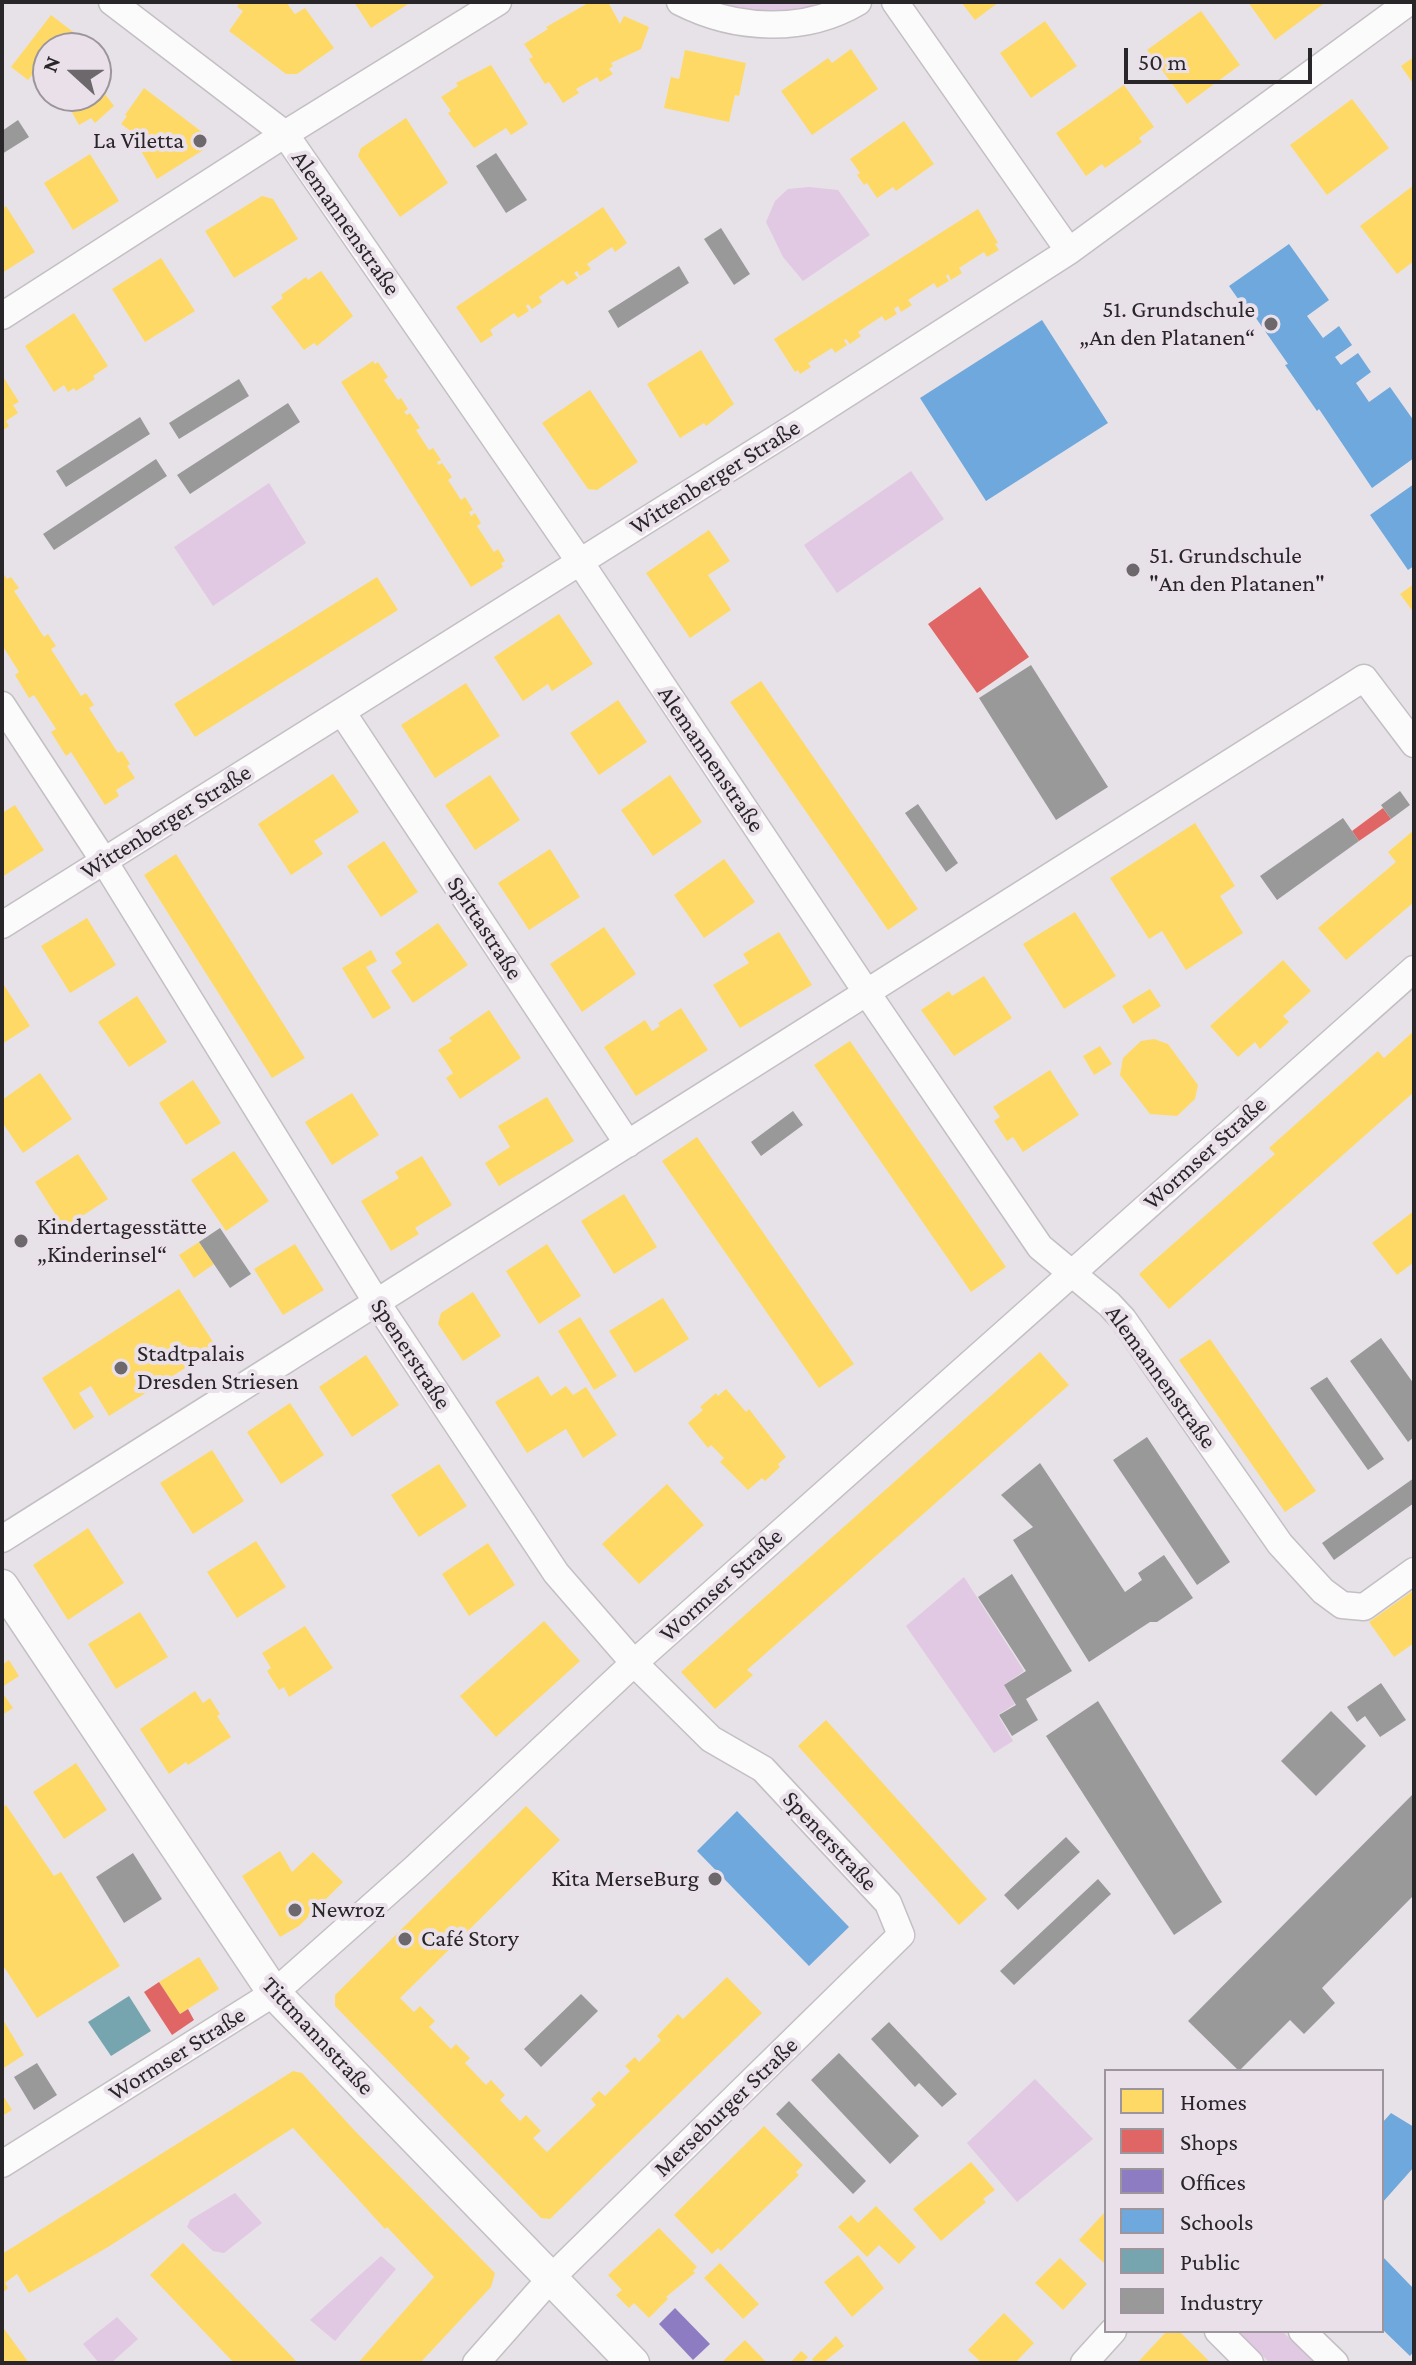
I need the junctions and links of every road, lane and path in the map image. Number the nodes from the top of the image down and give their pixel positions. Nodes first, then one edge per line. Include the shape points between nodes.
1 (112, 2) edge
2 (498, 2) edge
3 (680, 2) edge
4 (858, 2) edge
5 (895, 2) edge
6 (1409, 2) edge
7 (285, 134) junction
8 (1069, 251) junction
9 (2, 316) edge
10 (580, 562) junction
11 (2, 705) edge
12 (342, 712) junction
13 (1414, 744) edge
14 (104, 861) junction
15 (2, 925) edge
16 (1414, 969) edge
17 (867, 993) junction
18 (628, 1144) junction
19 (1070, 1274) junction
20 (377, 1303) junction
21 (2, 1539) edge
22 (1414, 1571) edge
23 (2, 1586) edge
24 (634, 1663) junction
25 (901, 1935) joint
26 (274, 1993) junction
27 (2, 2164) edge
28 (551, 2278) junction
29 (1111, 2333) edge
30 (1220, 2333) edge
31 (1304, 2333) edge
32 (476, 2363) edge
33 (633, 2363) edge
34 (1084, 2363) edge
35 (1250, 2363) edge
36 (1335, 2363) edge

1 - 7 street, Alemannenstraße
2 - 7 street
3 - 4 street via 726,20 768,25 801,23
5 - 8 street
6 - 8 street, Wittenberger Straße
7 - 9 street
7 - 10 street, Alemannenstraße
8 - 10 street, Wittenberger Straße
10 - 12 street, Wittenberger Straße
10 - 17 street, Alemannenstraße
11 - 14 street, Spenerstraße
12 - 14 street, Wittenberger Straße
12 - 18 street, Spittastraße
13 - 17 street via 1364,678
14 - 15 street, Wittenberger Straße
14 - 20 street, Spenerstraße
16 - 19 street, Wormser Straße
17 - 18 street
17 - 19 street, Alemannenstraße via 1040,1247
18 - 20 street
19 - 22 street, Alemannenstraße via 1123,1319 1280,1544 1323,1591 1342,1605 1364,1607
19 - 24 street, Wormser Straße
20 - 21 street
20 - 24 street, Spenerstraße via 556,1573
23 - 26 street, Tittmannstraße
24 - 25 street, Spenerstraße via 711,1739 763,1769 888,1903
24 - 26 street, Wormser Straße
25 - 28 street, Merseburger Straße
26 - 27 street, Wormser Straße
26 - 28 street, Tittmannstraße
28 - 32 street, Merseburger Straße
28 - 33 street, Tittmannstraße
29 - 34 street
30 - 35 street
31 - 36 street

